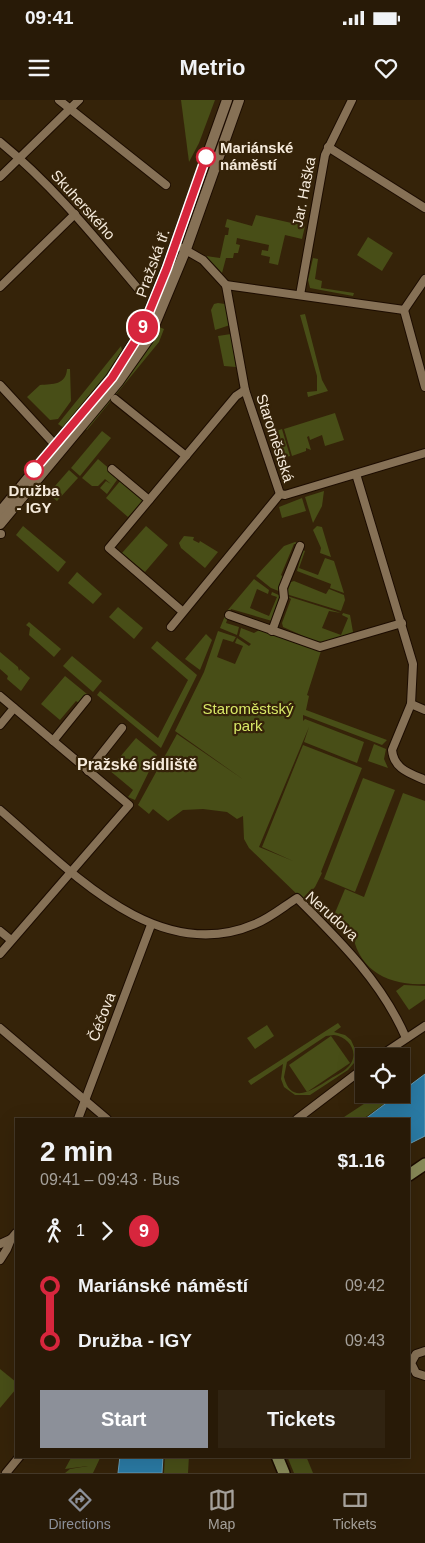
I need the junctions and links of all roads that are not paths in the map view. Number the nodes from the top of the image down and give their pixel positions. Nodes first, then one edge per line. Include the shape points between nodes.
1 (59, 100) edge
2 (79, 100) edge
3 (227, 100) edge
4 (239, 100) edge
5 (352, 100) edge
6 (70, 109) junction
7 (0, 142) edge
8 (328, 147) junction
9 (19, 158) junction
10 (0, 177) edge
11 (166, 185) dead end
12 (425, 208) edge
13 (74, 214) junction
14 (175, 246) junction
15 (186, 249) junction
16 (425, 280) edge
17 (0, 286) edge
18 (226, 286) junction
19 (140, 291) dead end
20 (300, 295) junction
21 (404, 310) junction
22 (0, 385) edge
23 (425, 387) edge
24 (245, 390) junction
25 (115, 399) dead end
26 (57, 447) junction
27 (425, 453) edge
28 (186, 456) junction
29 (112, 469) dead end
30 (356, 474) junction
31 (280, 494) junction
32 (149, 500) junction
33 (0, 512) edge
34 (0, 530) edge
35 (300, 546) dead end
36 (182, 611) junction
37 (229, 615) dead end
38 (402, 623) junction
39 (171, 627) dead end
40 (272, 631) junction
41 (0, 696) edge
42 (87, 699) dead end
43 (411, 704) junction
44 (14, 708) junction
45 (425, 710) edge
46 (0, 725) edge
47 (122, 728) dead end
48 (53, 741) junction
49 (88, 771) junction
50 (424, 779) edge
51 (0, 810) edge
52 (72, 871) junction
53 (151, 924) junction
54 (0, 931) edge
55 (11, 940) junction
56 (0, 954) edge
57 (425, 1026) edge
58 (0, 1028) edge
59 (406, 1038) junction
60 (392, 1048) edge
61 (355, 1075) edge
62 (85, 1100) junction
63 (78, 1118) edge
64 (106, 1118) edge
65 (298, 1118) edge
66 (425, 1164) edge
67 (410, 1173) edge
68 (13, 1236) edge
69 (0, 1244) edge
70 (0, 1260) edge
71 (425, 1352) edge
72 (411, 1354) edge
73 (425, 1376) edge
74 (18, 1458) edge
75 (278, 1458) edge
76 (6, 1473) edge
77 (284, 1473) edge

1 - 6 street
2 - 6 street
3 - 14 street, Pražská tř.
4 - 15 street, Pražská tř.
5 - 8 street, Jar. Haška
6 - 9 street
6 - 11 street
7 - 9 street, Skuherského
8 - 12 street
8 - 20 street, Jar. Haška
9 - 10 street
9 - 13 street, Skuherského
13 - 17 street
13 - 19 street, Skuherského
14 - 15 street
14 - 26 street, Pražská tř. via 153,306 125,359
15 - 18 street via 203,260
15 - 26 street, Pražská tř. via 149,338 127,370
16 - 21 street
18 - 20 street
18 - 24 street, Staroměstská
20 - 21 street
21 - 23 street
22 - 26 street
24 - 28 street via 236,396
24 - 31 street, Staroměstská
25 - 28 street
26 - 33 street, Pražská tř.
26 - 34 street, Pražská tř.
27 - 30 street
28 - 32 street
29 - 32 street
30 - 31 street
30 - 38 street
31 - 36 street, Staroměstská
32 - 36 street via 109,548
35 - 40 street via 283,588 284,598
36 - 39 street, Staroměstská
37 - 40 street
38 - 40 street via 320,647
38 - 43 street via 413,664
41 - 44 street
42 - 48 street
43 - 45 street
43 - 50 street via 392,750 397,765
44 - 46 street
44 - 48 street
47 - 49 street
48 - 49 street
49 - 52 street via 129,805
51 - 52 street, Nerudova
52 - 53 street, Nerudova via 123,911
52 - 55 street
53 - 59 street, Nerudova via 191,933 232,931 256,924 297,898 351,952 396,1015
53 - 62 street, Čéčova
54 - 55 street
55 - 56 street
57 - 59 street
58 - 62 street
59 - 60 street
61 - 65 street
62 - 63 street, Čéčova
62 - 64 street
66 - 67 main road
68 - 69 street
68 - 70 street
71 - 72 street
72 - 73 street via 413,1371
74 - 76 street
75 - 77 main road

